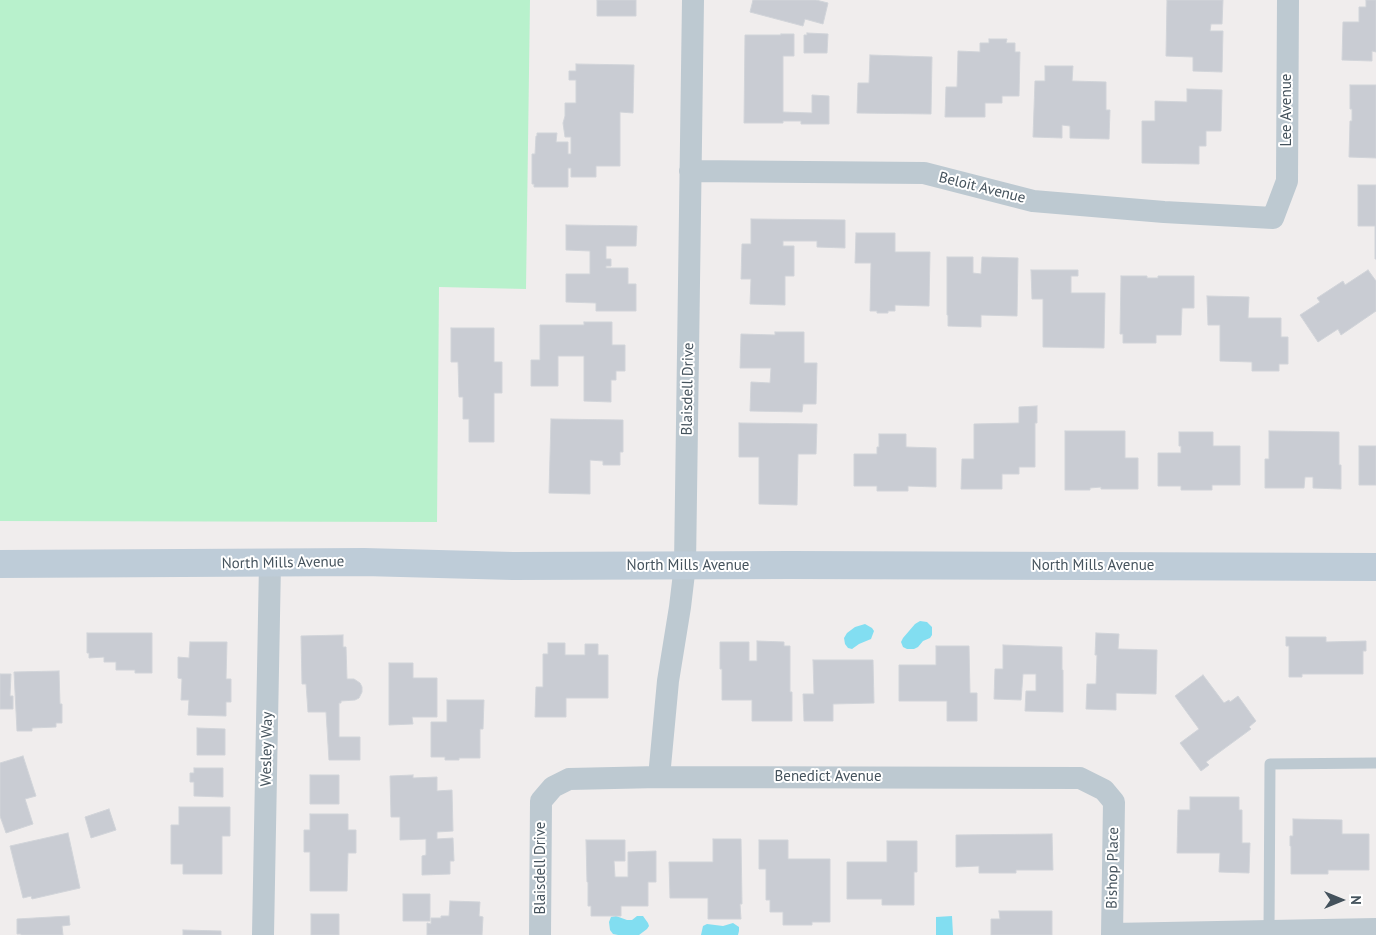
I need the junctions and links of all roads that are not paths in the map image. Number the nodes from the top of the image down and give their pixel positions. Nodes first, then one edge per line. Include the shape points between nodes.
1 (692, 0) edge
2 (1288, 0) edge
3 (690, 171) junction
4 (1273, 218) joint
5 (270, 563) junction
6 (0, 564) edge
7 (685, 566) junction
8 (1376, 567) edge
9 (1376, 763) edge
10 (659, 777) junction
11 (541, 801) joint
12 (1114, 802) joint
13 (1376, 929) edge
14 (1269, 931) junction
15 (1112, 934) edge
16 (263, 935) edge
17 (540, 935) edge

1 - 3 street, Blaisdell Drive
2 - 4 street, Lee Avenue via 1286,181
3 - 4 street, Beloit Avenue via 924,173 1033,201
3 - 7 street, Blaisdell Drive
5 - 6 main road, North Mills Avenue
5 - 7 main road, North Mills Avenue
5 - 16 street, Wesley Way
7 - 8 main road, North Mills Avenue
7 - 10 street, Blaisdell Drive via 668,681
9 - 14 lane via 1270,764
10 - 11 street, Benedict Avenue via 569,780 553,787
10 - 12 street, Benedict Avenue via 1080,778 1104,790
11 - 17 street, Blaisdell Drive
12 - 15 street, Bishop Place
13 - 14 street
14 - 15 street

